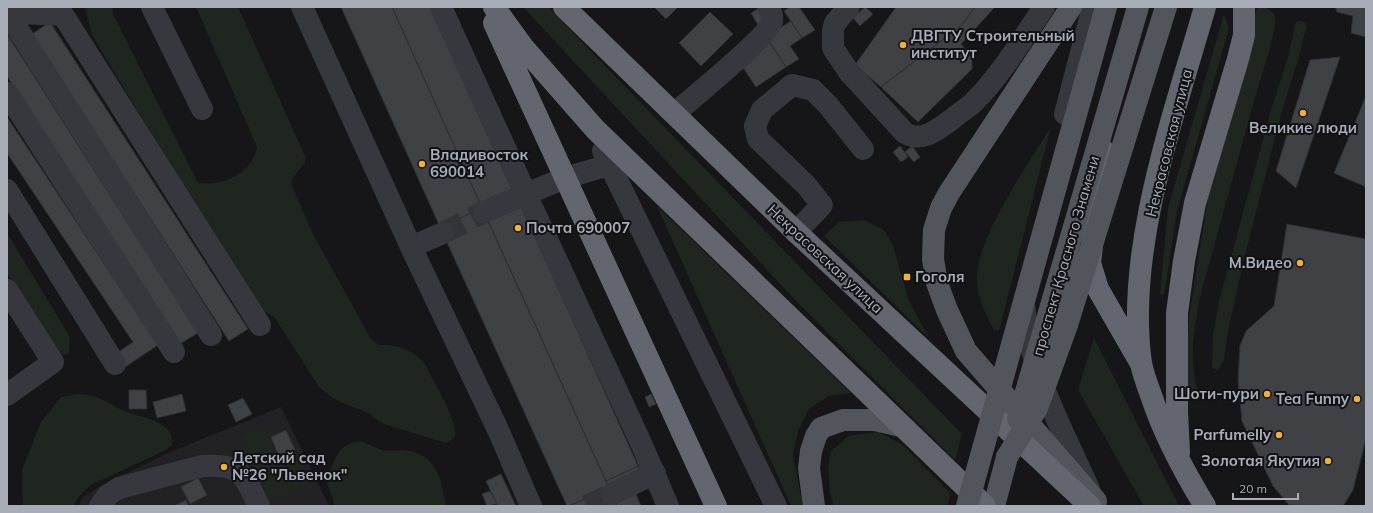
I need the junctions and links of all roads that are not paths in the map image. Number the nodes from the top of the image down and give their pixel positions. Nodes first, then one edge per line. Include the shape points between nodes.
1 (152, 7) edge
2 (302, 7) edge
3 (441, 7) edge
4 (486, 7) edge
5 (494, 7) edge
6 (564, 7) edge
7 (768, 7) edge
8 (849, 7) edge
9 (1044, 7) edge
10 (1071, 7) edge
11 (1093, 7) edge
12 (1106, 7) edge
13 (1134, 7) edge
14 (1138, 7) edge
15 (1166, 7) edge
16 (1205, 7) edge
17 (1244, 7) edge
18 (13, 10) edge
19 (65, 11) edge
20 (7, 93) edge
21 (202, 109) dead end
22 (674, 114) junction
23 (595, 129) junction
24 (863, 149) dead end
25 (609, 165) junction
26 (565, 178) junction
27 (7, 190) edge
28 (526, 194) junction
29 (484, 212) tunnel mouth
30 (796, 232) junction
31 (443, 233) tunnel mouth
32 (411, 247) junction
33 (7, 290) edge
34 (260, 325) dead end
35 (212, 335) dead end
36 (174, 352) dead end
37 (1141, 363) junction
38 (115, 364) dead end
39 (7, 396) edge
40 (900, 426) junction
41 (1008, 457) junction
42 (1180, 466) junction
43 (655, 473) junction
44 (612, 494) tunnel mouth
45 (1094, 503) edge
46 (100, 506) edge
47 (258, 506) edge
48 (531, 506) edge
49 (668, 506) edge
50 (716, 506) edge
51 (776, 506) edge
52 (814, 506) edge
53 (967, 506) edge
54 (984, 506) edge
55 (994, 506) edge
56 (1205, 506) edge

1 - 21 street
2 - 32 street
3 - 28 street
4 - 26 highway
5 - 23 highway via 523,47
6 - 22 highway, Некрасовская улица
7 - 22 street via 772,14 772,22 756,42
8 - 9 street via 835,23 833,48 849,72 905,133 918,138 942,127 972,103 1003,68
10 - 45 main road via 941,208 934,230 933,259 937,283 966,351
11 - 45 street via 1026,270 1024,304 1026,332 1044,390
12 - 53 main road, проспект Красного Знамени, bridge
13 - 37 highway via 1108,104 1090,263 1098,289
14 - 41 main road, проспект Красного Знамени, bridge
15 - 41 main road, bridge via 1064,332 1037,408
16 - 37 highway, Некрасовская улица via 1155,182 1142,262 1138,309
17 - 42 highway via 1244,35 1195,203 1184,261 1177,313
18 - 19 street
18 - 35 street
19 - 34 street
20 - 36 street
22 - 30 highway, Некрасовская улица
23 - 25 street
23 - 40 highway
24 - 30 street via 828,104 812,90 792,85 762,110 756,126 758,139 822,205
25 - 26 street
25 - 51 street
26 - 28 street
26 - 50 highway
27 - 38 street
28 - 29 street
28 - 43 street
30 - 45 highway, Некрасовская улица
31 - 32 street
32 - 48 street via 499,432
33 - 39 street via 53,362
37 - 42 highway, Некрасовская улица via 1160,422
40 - 52 main road via 875,420 843,420 822,428 811,451 809,468
40 - 54 highway
41 - 55 main road, проспект Красного Знамени
42 - 56 highway, Некрасовская улица
43 - 44 street
43 - 49 street
46 - 47 street via 108,495 119,488 202,466 216,465 242,473

